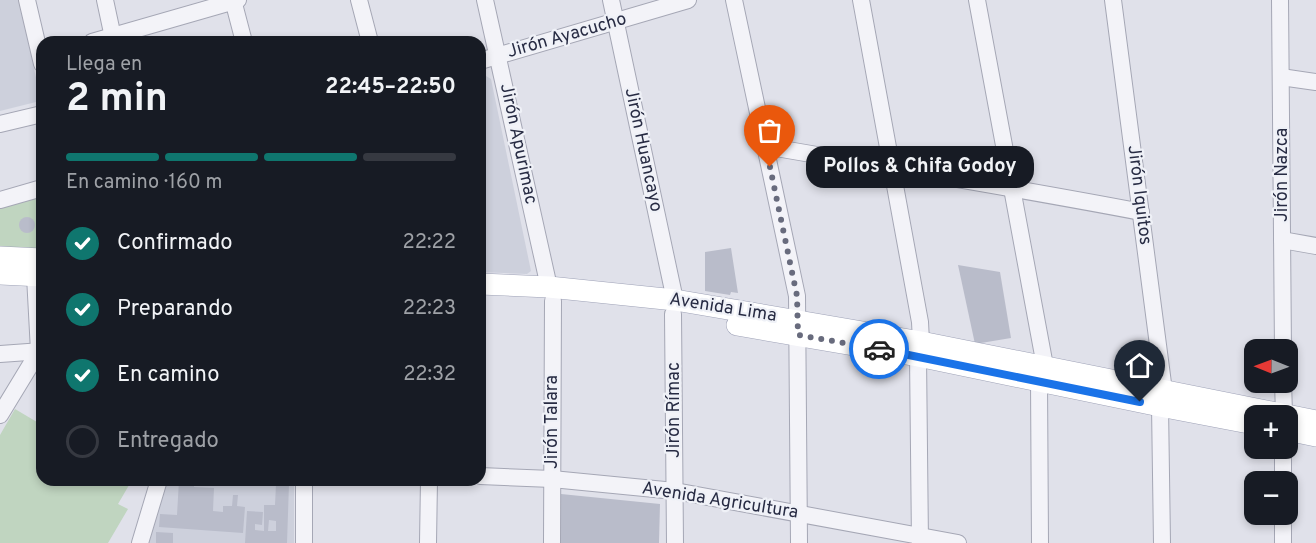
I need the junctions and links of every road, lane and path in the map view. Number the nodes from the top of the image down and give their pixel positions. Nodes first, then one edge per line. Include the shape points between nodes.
1 (27, 0) edge
2 (105, 0) edge
3 (235, 0) edge
4 (359, 0) edge
5 (486, 0) edge
6 (611, 0) edge
7 (688, 0) edge
8 (734, 0) edge
9 (861, 0) edge
10 (977, 0) edge
11 (1113, 0) edge
12 (1280, 0) edge
13 (615, 21) junction
14 (36, 36) edge
15 (112, 36) edge
16 (122, 36) edge
17 (243, 36) edge
18 (368, 36) edge
19 (499, 55) junction
20 (486, 59) edge
21 (1281, 77) junction
22 (1316, 82) edge
23 (36, 115) edge
24 (0, 124) edge
25 (765, 146) junction
26 (891, 168) junction
27 (1012, 188) junction
28 (36, 190) edge
29 (0, 200) edge
30 (1141, 212) junction
31 (1282, 240) junction
32 (1316, 246) edge
33 (0, 257) edge
34 (36, 270) edge
35 (36, 271) edge
36 (0, 274) edge
37 (486, 285) edge
38 (551, 294) junction
39 (486, 298) edge
40 (674, 307) junction
41 (798, 327) junction
42 (1283, 339) edge
43 (920, 349) junction
44 (36, 351) edge
45 (0, 354) edge
46 (36, 357) edge
47 (1042, 374) junction
48 (1162, 398) junction
49 (1244, 414) edge
50 (0, 415) edge
51 (1244, 421) edge
52 (1316, 421) edge
53 (1298, 422) edge
54 (1298, 428) edge
55 (1316, 436) edge
56 (486, 476) edge
57 (552, 479) junction
58 (157, 486) edge
59 (304, 486) edge
60 (429, 486) edge
61 (675, 491) junction
62 (799, 513) junction
63 (1283, 525) edge
64 (920, 539) edge
65 (140, 543) edge
66 (304, 543) edge
67 (428, 543) edge
68 (552, 543) edge
69 (675, 543) edge
70 (799, 543) edge
71 (958, 543) edge
72 (1040, 543) edge
73 (1162, 543) edge
74 (1283, 543) edge

1 - 14 street
2 - 15 street
3 - 16 street
3 - 17 street
4 - 18 street
5 - 19 street, Jirón Apurimac
6 - 13 street, Jirón Huancayo
7 - 13 street, Jirón Ayacucho
8 - 25 street
9 - 26 street
10 - 27 street
11 - 30 street, Jirón Iquitos
12 - 21 street, Jirón Nazca
13 - 19 street, Jirón Ayacucho
13 - 40 street, Jirón Huancayo
19 - 20 street, Jirón Ayacucho
19 - 38 street, Jirón Apurimac
21 - 22 street
21 - 31 street, Jirón Nazca
23 - 24 street
25 - 26 street
25 - 41 street via 797,296
26 - 27 street
26 - 43 street via 920,322
27 - 30 street
27 - 47 street
28 - 29 street
30 - 48 street, Jirón Iquitos
31 - 32 street
31 - 42 street, Jirón Nazca
33 - 34 main road
35 - 36 main road
37 - 38 main road, Avenida Lima
38 - 39 main road, Avenida Lima
38 - 40 main road, Avenida Lima
38 - 57 street, Jirón Talara
40 - 41 main road, Avenida Lima
40 - 61 street, Jirón Rímac
41 - 43 main road, Avenida Lima
41 - 62 street
43 - 47 main road, Avenida Lima
43 - 64 street
44 - 45 street
46 - 50 street
47 - 48 main road, Avenida Lima
47 - 72 street
48 - 49 main road, Avenida Lima
48 - 51 main road, Avenida Lima
48 - 73 street, Jirón Iquitos
52 - 53 main road, Avenida Lima
54 - 55 main road, Avenida Lima
56 - 57 street, Avenida Agricultura
57 - 61 street, Avenida Agricultura
57 - 68 street, Jirón Talara
58 - 65 street
59 - 66 street
60 - 67 street
61 - 62 street, Avenida Agricultura
61 - 69 street, Jirón Rímac
62 - 64 street, Avenida Agricultura
62 - 70 street
63 - 74 street
64 - 71 street, Avenida Agricultura

